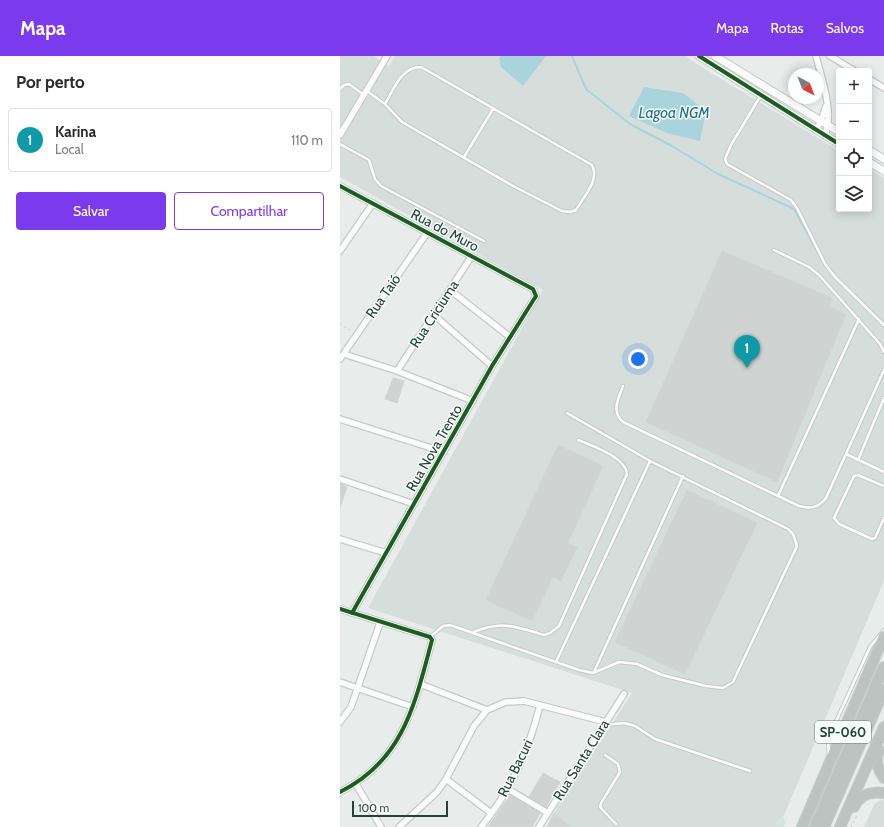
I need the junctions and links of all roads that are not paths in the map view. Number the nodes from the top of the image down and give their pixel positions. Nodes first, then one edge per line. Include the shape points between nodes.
1 (387, 56) edge
2 (699, 56) edge
3 (715, 56) edge
4 (816, 56) edge
5 (830, 56) edge
6 (850, 68) edge
7 (872, 81) edge
8 (884, 88) edge
9 (340, 89) edge
10 (365, 93) junction
11 (761, 95) junction
12 (827, 103) junction
13 (386, 104) junction
14 (493, 109) junction
15 (821, 121) junction
16 (829, 126) junction
17 (816, 130) junction
18 (836, 130) edge
19 (340, 135) edge
20 (825, 135) junction
21 (836, 142) edge
22 (340, 144) edge
23 (872, 152) edge
24 (464, 157) junction
25 (884, 159) edge
26 (872, 164) edge
27 (884, 171) edge
28 (340, 186) edge
29 (373, 204) junction
30 (427, 233) junction
31 (484, 241) dead end
32 (774, 250) dead end
33 (340, 251) edge
34 (471, 257) junction
35 (450, 290) junction
36 (536, 296) joint
37 (434, 315) junction
38 (858, 319) junction
39 (884, 325) edge
40 (510, 337) junction
41 (884, 352) edge
42 (342, 356) edge
43 (492, 366) junction
44 (884, 370) edge
45 (397, 371) junction
46 (623, 386) dead end
47 (884, 398) edge
48 (473, 401) junction
49 (567, 413) dead end
50 (340, 419) edge
51 (578, 440) dead end
52 (444, 452) junction
53 (846, 454) junction
54 (858, 460) junction
55 (650, 461) junction
56 (884, 472) edge
57 (683, 476) junction
58 (340, 479) edge
59 (884, 484) edge
60 (778, 496) junction
61 (414, 504) junction
62 (884, 518) edge
63 (340, 540) edge
64 (386, 553) junction
65 (340, 609) edge
66 (352, 613) junction
67 (380, 623) junction
68 (884, 630) edge
69 (474, 632) junction
70 (884, 636) edge
71 (430, 637) junction
72 (556, 662) junction
73 (884, 667) edge
74 (593, 673) junction
75 (340, 682) edge
76 (420, 684) junction
77 (358, 688) junction
78 (884, 690) edge
79 (624, 694) dead end
80 (540, 705) junction
81 (414, 707) junction
82 (487, 710) junction
83 (340, 722) edge
84 (605, 724) junction
85 (884, 727) edge
86 (884, 740) edge
87 (605, 755) dead end
88 (830, 762) junction
89 (750, 771) dead end
90 (884, 778) edge
91 (446, 779) junction
92 (356, 784) junction
93 (508, 789) junction
94 (340, 792) edge
95 (884, 793) edge
96 (491, 813) junction
97 (548, 813) junction
98 (616, 824) dead end
99 (381, 827) edge
100 (399, 827) edge
101 (481, 827) edge
102 (539, 827) edge
103 (802, 827) edge
104 (815, 827) edge
105 (824, 827) edge
106 (840, 827) edge
107 (844, 827) edge

1 - 10 street
2 - 11 street
3 - 15 street
4 - 12 street
5 - 6 street
7 - 8 street
9 - 10 lane via 344,84 349,84
10 - 13 lane
10 - 19 street
11 - 17 street
11 - 39 lane via 725,154 727,164 791,200 825,264
12 - 15 street
12 - 16 street
13 - 14 lane via 404,72 412,67 420,67
13 - 24 lane via 402,122
14 - 24 lane
14 - 24 lane via 592,165 595,178 576,210 562,210
15 - 16 street
15 - 17 street
16 - 18 street
16 - 20 street
17 - 20 street
20 - 21 street
22 - 31 lane via 369,160 375,179 381,186
23 - 25 street
26 - 27 street
28 - 29 street, Rua do Muro
29 - 30 street, Rua do Muro
29 - 33 street
30 - 34 street, Rua do Muro
30 - 42 street, Rua Taió
32 - 38 lane via 809,267 819,275
34 - 35 street, Rua Criciuma
34 - 36 street, Rua do Muro via 533,289
35 - 37 street, Rua Criciuma
35 - 40 street
36 - 40 street, Rua Nova Trento
37 - 43 street
37 - 45 street, Rua Criciuma
38 - 41 lane
38 - 60 lane
40 - 43 street, Rua Nova Trento
42 - 45 street
43 - 48 street, Rua Nova Trento
44 - 53 lane
45 - 48 street
46 - 60 lane via 615,408 616,414 623,422
47 - 54 lane
48 - 52 street, Rua Nova Trento
49 - 55 lane
50 - 52 street
51 - 69 lane via 620,460 626,468 626,474 559,626 544,635 503,624
52 - 61 street, Rua Nova Trento
53 - 54 lane
53 - 60 lane via 821,504 807,508
54 - 56 lane
55 - 57 lane
55 - 72 lane
57 - 74 lane
57 - 74 lane via 788,529 793,534 796,546 729,686 706,686 637,664 619,662
58 - 61 street
59 - 62 lane via 854,476 834,518 839,524 872,539 875,538
61 - 64 street, Rua Nova Trento
63 - 64 street
64 - 66 street, Rua Nova Trento
65 - 66 street
66 - 67 street
67 - 71 street
67 - 77 street
68 - 88 lane via 870,646 828,739
69 - 71 lane via 446,625
69 - 72 lane
70 - 88 highway, SP-060
71 - 76 street via 432,640
72 - 74 lane
73 - 104 highway, SP-060
75 - 77 street
76 - 81 street
76 - 82 street
77 - 81 street
77 - 83 street via 349,711
78 - 105 highway, SP-060
79 - 84 street, Rua Santa Clara
80 - 82 street via 515,700
80 - 84 street
80 - 93 street, Rua Bacuri via 526,752
81 - 92 street via 403,732 389,753
82 - 91 street via 474,726
84 - 89 lane via 624,723 635,726 655,739
84 - 97 street, Rua Santa Clara
85 - 106 highway, SP-060
86 - 90 highway via 876,758 877,766
87 - 98 lane via 618,764 620,769 600,807
88 - 103 highway, SP-060
91 - 96 street
91 - 100 street via 422,807
92 - 94 street
92 - 99 street
93 - 96 street, Rua Bacuri
93 - 97 street
95 - 107 highway via 872,793 857,800
96 - 101 street, Rua Bacuri
97 - 102 street, Rua Santa Clara

